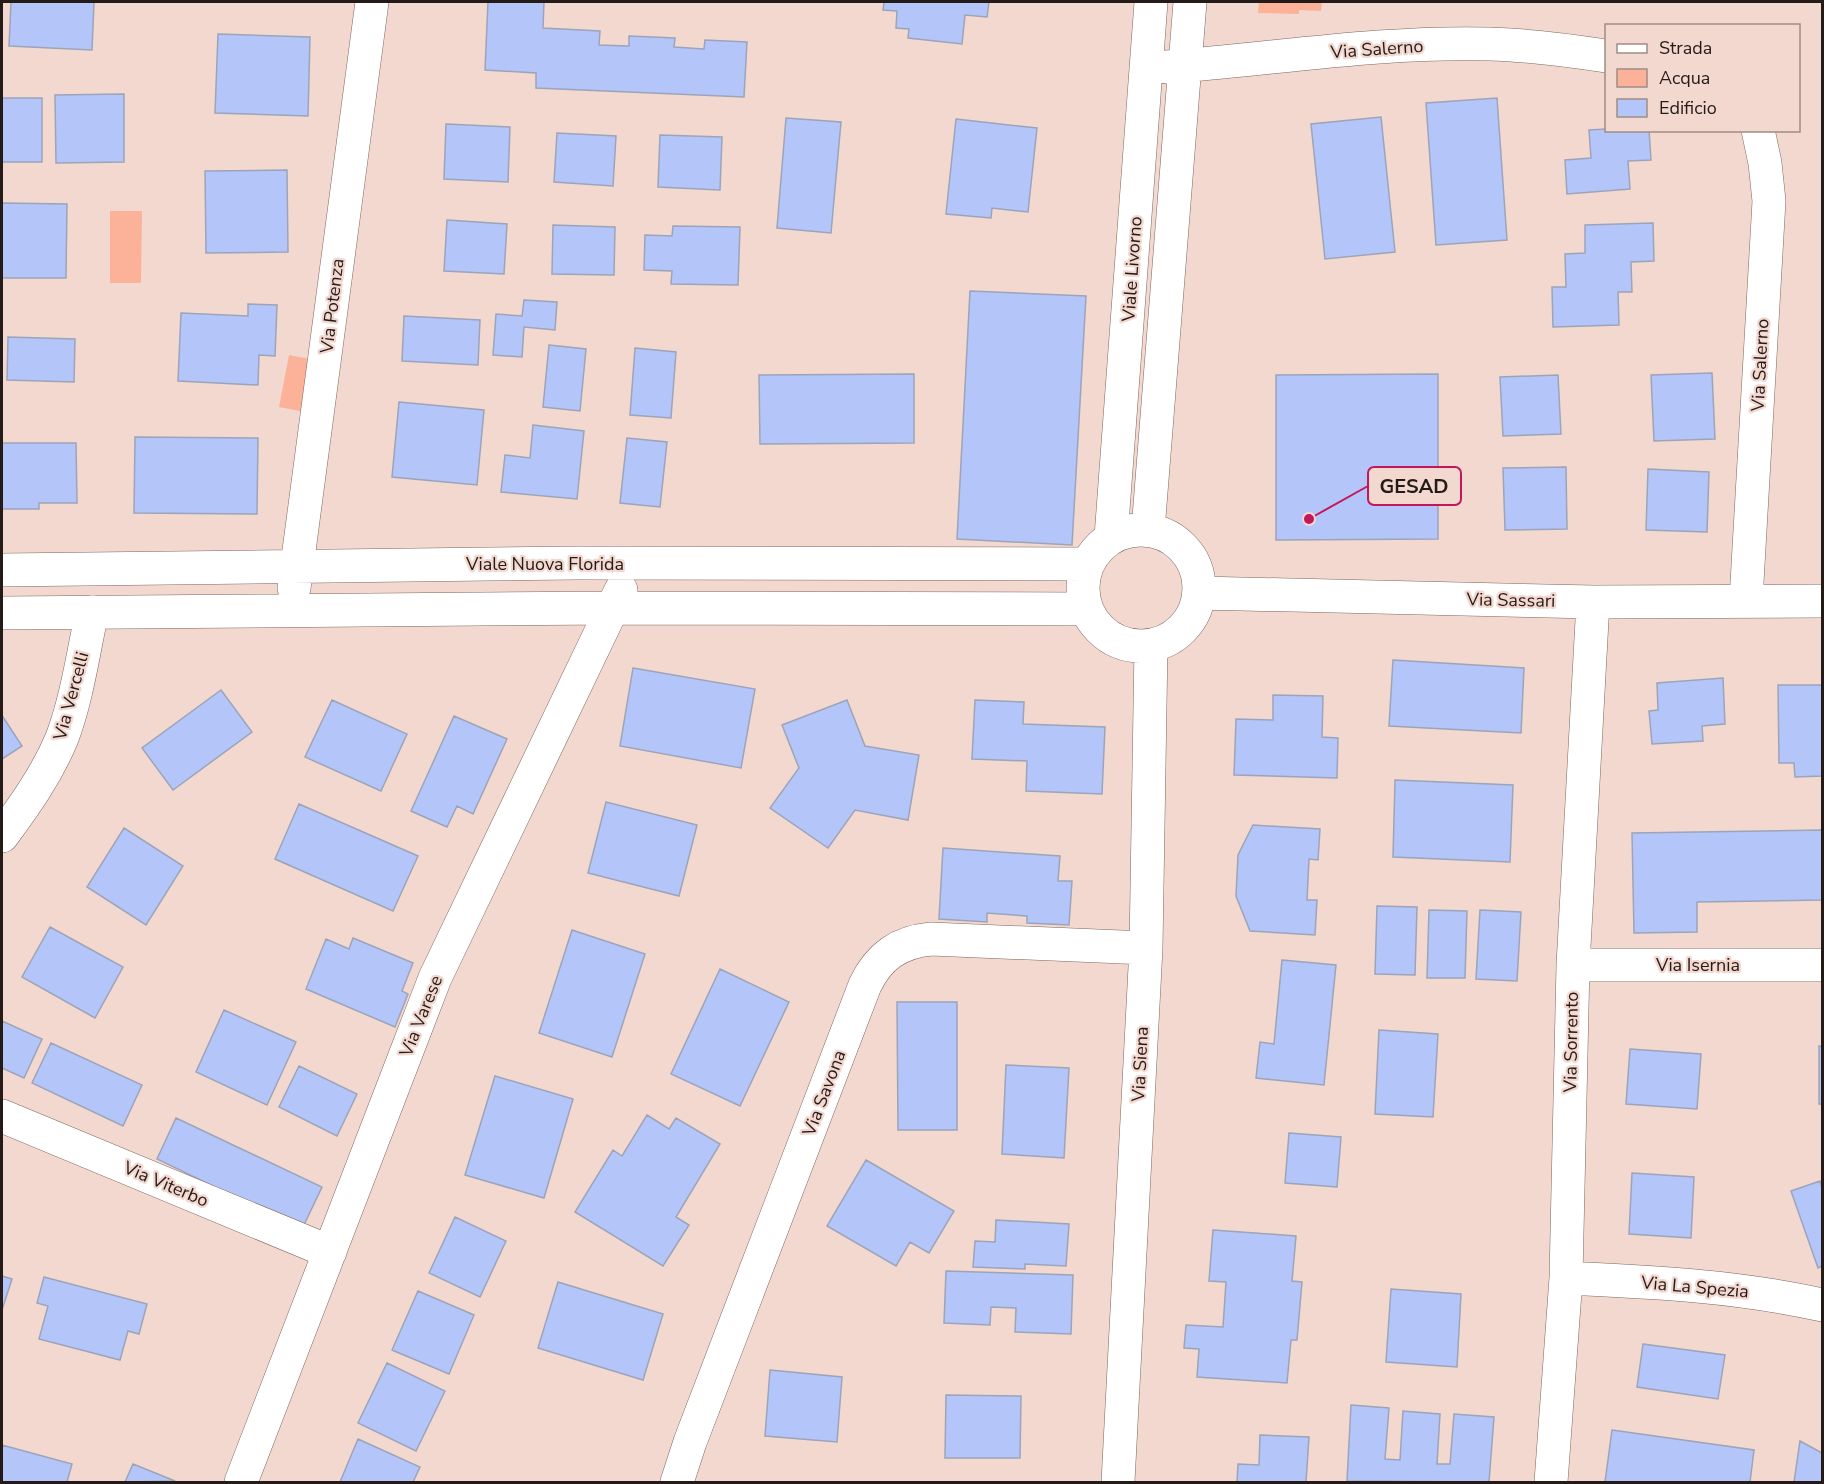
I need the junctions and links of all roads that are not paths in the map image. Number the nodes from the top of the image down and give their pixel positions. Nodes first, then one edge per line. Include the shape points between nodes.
1 (372, 2) edge
2 (1151, 2) edge
3 (1190, 2) edge
4 (1605, 56) edge
5 (1186, 66) junction
6 (1147, 69) junction
7 (1758, 132) edge
8 (1148, 530) junction
9 (1111, 537) junction
10 (632, 563) junction
11 (1088, 564) junction
12 (297, 566) junction
13 (2, 570) edge
14 (1200, 593) junction
15 (1746, 600) junction
16 (1822, 601) edge
17 (1593, 602) junction
18 (613, 608) junction
19 (1086, 609) junction
20 (291, 610) junction
21 (92, 612) junction
22 (2, 613) edge
23 (1151, 646) junction
24 (2, 836) edge
25 (1146, 948) junction
26 (1573, 965) junction
27 (1822, 965) edge
28 (2, 1116) edge
29 (330, 1252) junction
30 (1566, 1278) junction
31 (1822, 1305) edge
32 (241, 1482) edge
33 (677, 1482) edge
34 (1118, 1482) edge
35 (1551, 1482) edge

1 - 12 street, Via Potenza
2 - 6 street, Viale Livorno
3 - 5 street, Viale Livorno
4 - 5 street, Via Salerno via 1522,46 1446,44
5 - 6 street, Via Salerno
5 - 8 street, Viale Livorno
6 - 9 street, Viale Livorno
7 - 15 street, Via Salerno via 1769,201
8 - 9 street via 1129,530
8 - 14 street via 1166,534 1181,544 1199,575
9 - 11 street
10 - 11 street, Viale Nuova Florida
10 - 12 street, Viale Nuova Florida
10 - 18 street, Via Varese
11 - 19 street via 1083,578
12 - 13 street, Viale Nuova Florida
12 - 20 street, Via Potenza
14 - 17 street, Via Sassari
14 - 23 street via 1195,612 1184,628
15 - 16 street, Via Sassari
15 - 17 street, Via Sassari
17 - 26 street, Via Sorrento
18 - 19 street
18 - 20 street
18 - 29 street, Via Varese via 435,978
19 - 23 street via 1096,626 1112,639
20 - 21 street
21 - 22 street
21 - 24 street, Via Vercelli via 61,741 40,781
23 - 25 street, Via Siena
25 - 33 street, Via Savona via 931,939 896,948 877,965 861,996
25 - 34 street, Via Siena
26 - 27 street, Via Isernia
26 - 30 street, Via Sorrento
28 - 29 street, Via Viterbo
29 - 32 street, Via Varese
30 - 31 street, Via La Spezia via 1702,1285
30 - 35 street, Via Sorrento

